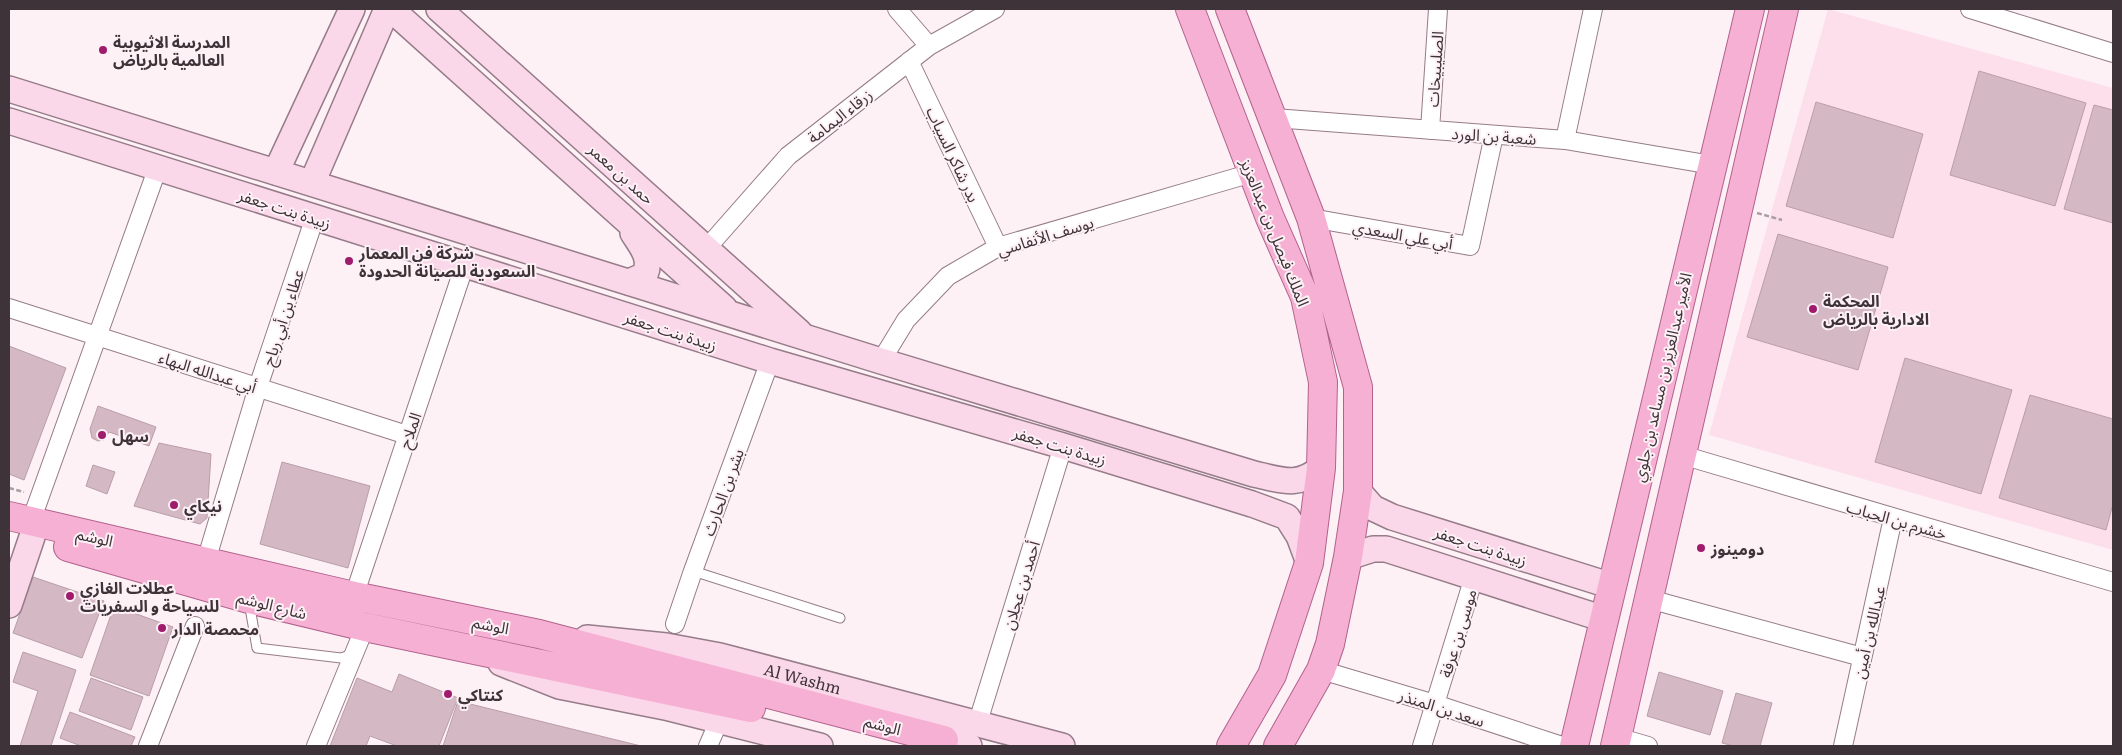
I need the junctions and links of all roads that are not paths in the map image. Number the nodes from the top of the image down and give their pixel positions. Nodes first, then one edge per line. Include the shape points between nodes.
1 (352, 9) edge
2 (386, 9) edge
3 (391, 9) edge
4 (439, 9) edge
5 (897, 9) edge
6 (995, 9) edge
7 (1190, 9) edge
8 (1230, 9) edge
9 (1438, 9) edge
10 (1593, 9) edge
11 (1750, 9) edge
12 (1784, 9) edge
13 (1970, 9) edge
14 (2006, 14) edge
15 (929, 46) junction
16 (2113, 52) edge
17 (909, 61) junction
18 (9, 89) edge
19 (1274, 118) junction
20 (9, 120) edge
21 (1430, 130) junction
22 (1494, 134) junction
23 (1565, 140) junction
24 (1712, 165) junction
25 (158, 167) junction
26 (276, 172) junction
27 (1252, 174) junction
28 (312, 183) junction
29 (622, 216) junction
30 (315, 217) junction
31 (1311, 218) junction
32 (998, 247) junction
33 (706, 249) junction
34 (548, 257) junction
35 (464, 264) junction
36 (624, 281) junction
37 (540, 288) junction
38 (9, 308) edge
39 (614, 312) junction
40 (730, 314) junction
41 (98, 336) junction
42 (805, 337) junction
43 (770, 361) junction
44 (880, 361) junction
45 (258, 387) junction
46 (407, 435) junction
47 (1063, 446) junction
48 (1682, 454) junction
49 (1321, 468) junction
50 (1254, 474) junction
51 (1358, 491) junction
52 (1252, 504) junction
53 (1893, 518) junction
54 (1413, 523) junction
55 (20, 527) edge
56 (1405, 555) junction
57 (1348, 556) junction
58 (206, 561) junction
59 (1309, 563) junction
60 (693, 571) junction
61 (1474, 577) junction
62 (2113, 582) edge
63 (1612, 586) junction
64 (354, 596) junction
65 (1649, 598) junction
66 (248, 599) junction
67 (9, 605) edge
68 (840, 618) dead end
69 (1604, 619) junction
70 (675, 624) dead end
71 (195, 626) dead end
72 (365, 627) junction
73 (539, 634) junction
74 (475, 649) junction
75 (354, 653) junction
76 (1862, 657) junction
77 (539, 662) joint
78 (1321, 670) junction
79 (1435, 704) junction
80 (718, 721) junction
81 (963, 737) edge
82 (1616, 742) edge
83 (150, 746) edge
84 (316, 746) edge
85 (708, 746) edge
86 (820, 746) edge
87 (902, 746) edge
88 (1062, 746) edge
89 (1231, 746) edge
90 (1278, 746) edge
91 (1422, 746) edge
92 (1562, 746) edge
93 (1574, 746) edge
94 (1648, 746) edge
95 (1843, 746) edge

1 - 26 street
2 - 28 street
3 - 29 street, حمد بن معمر
4 - 33 street, حمد بن معمر
5 - 15 street
6 - 15 street, زرقاء اليمامة
7 - 27 main road, الملك فيصل بن عبدالعزيز
8 - 19 main road, الملك فيصل بن عبدالعزيز
9 - 21 street, الصليبيخات
10 - 23 street
11 - 24 main road, الأمير عبدالعزيز بن مساعد بن جلوي
12 - 48 main road
13 - 14 street
14 - 16 street
15 - 17 street, زرقاء اليمامة
17 - 32 street, بدر شاكر السياب
17 - 33 street, زرقاء اليمامة via 788,156
18 - 26 street, زبيدة بنت جعفر
19 - 21 street, شعبة بن الورد
19 - 31 main road, الملك فيصل بن عبدالعزيز
20 - 25 street, زبيدة بنت جعفر
21 - 22 street, شعبة بن الورد
22 - 23 street, شعبة بن الورد
22 - 31 street, أبي علي السعدي via 1470,246
23 - 24 street, شعبة بن الورد
24 - 63 main road, الأمير عبدالعزيز بن مساعد بن جلوي
25 - 30 street, زبيدة بنت جعفر
25 - 41 street
26 - 28 street, زبيدة بنت جعفر
27 - 32 street, يوسف الأنفاسي
27 - 49 main road, الملك فيصل بن عبدالعزيز via 1305,297 1323,382
28 - 34 street, زبيدة بنت جعفر
29 - 36 street via 646,252 648,262 645,275
29 - 40 street, حمد بن معمر
30 - 35 street, زبيدة بنت جعفر
30 - 45 street, عطاء بن أبي رباح
31 - 51 main road, الملك فيصل بن عبدالعزيز via 1358,387
32 - 44 street, يوسف الأنفاسي via 948,276 906,320
33 - 42 street, حمد بن معمر
34 - 36 street, زبيدة بنت جعفر
34 - 37 street via 562,266 564,274 556,287
35 - 37 street, زبيدة بنت جعفر
35 - 46 street, الملاح
36 - 39 street via 604,280 596,285 595,295 600,303
36 - 40 street, زبيدة بنت جعفر
37 - 39 street, زبيدة بنت جعفر
38 - 41 street, أبي عبدالله البهاء
39 - 43 street, زبيدة بنت جعفر
40 - 42 street, زبيدة بنت جعفر
41 - 45 street, أبي عبدالله البهاء
41 - 55 street
42 - 44 street, زبيدة بنت جعفر
43 - 47 street, زبيدة بنت جعفر
43 - 60 street, بشر بن الحارث
44 - 50 street, زبيدة بنت جعفر
45 - 46 street, أبي عبدالله البهاء
45 - 58 street, عطاء بن أبي رباح
46 - 64 street, الملاح
47 - 52 street, زبيدة بنت جعفر
47 - 81 street, أحمد بن عجلان
48 - 53 street, خشرم بن الحباب
48 - 65 main road
49 - 50 street, زبيدة بنت جعفر via 1309,478 1294,482
49 - 59 main road, الملك فيصل بن عبدالعزيز
50 - 52 street via 1266,483 1268,492 1261,503
51 - 54 street, زبيدة بنت جعفر via 1373,508
51 - 57 main road, الملك فيصل بن عبدالعزيز
52 - 59 street, زبيدة بنت جعفر via 1287,517 1300,536
53 - 62 street, خشرم بن الحباب
53 - 76 street, عبدالله بن أمين
54 - 56 street via 1404,524 1394,534 1397,547
54 - 63 street, زبيدة بنت جعفر
55 - 58 main road, الوشم
55 - 66 main road, شارع الوشم
55 - 67 street
56 - 57 street, زبيدة بنت جعفر via 1380,549
56 - 61 street, زبيدة بنت جعفر
57 - 78 main road, الملك فيصل بن عبدالعزيز via 1330,644
58 - 64 main road, الوشم
59 - 89 main road, الملك فيصل بن عبدالعزيز via 1272,675
60 - 68 lane
60 - 70 street, بشر بن الحارث
61 - 69 street, زبيدة بنت جعفر
61 - 79 street, موسى بن عرفة
63 - 69 main road, الأمير عبدالعزيز بن مساعد بن جلوي
64 - 73 main road, الوشم
65 - 76 street
65 - 82 main road
66 - 72 main road, شارع الوشم
66 - 75 lane via 258,648 341,658
69 - 93 main road, الأمير عبدالعزيز بن مساعد بن جلوي
71 - 83 street
72 - 74 main road, شارع الوشم
72 - 75 street
73 - 81 main road, الوشم
73 - 81 street, Al Washm via 666,646 720,656
74 - 77 main road, شارع الوشم
74 - 80 street via 559,686
75 - 84 street
76 - 95 street, عبدالله بن أمين
77 - 87 main road, الوشم via 742,705
78 - 79 street, سعد بن المنذر
78 - 90 main road, الملك فيصل بن عبدالعزيز
79 - 91 street, موسى بن عرفة
79 - 92 street, سعد بن المنذر
80 - 85 street
80 - 86 street
81 - 88 street, Al Washm
82 - 94 street

